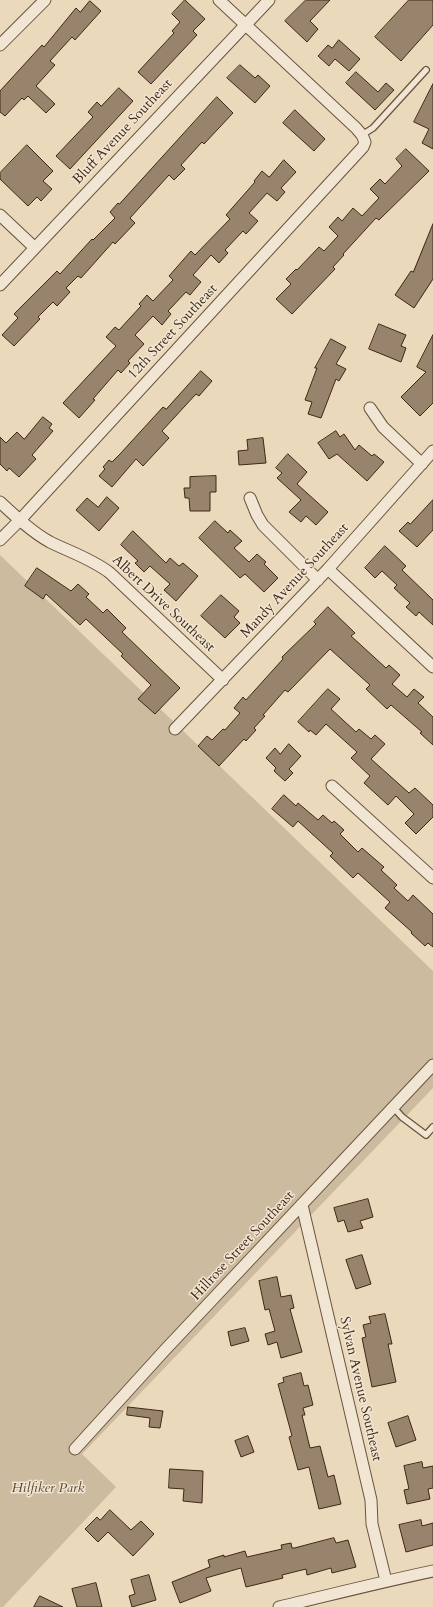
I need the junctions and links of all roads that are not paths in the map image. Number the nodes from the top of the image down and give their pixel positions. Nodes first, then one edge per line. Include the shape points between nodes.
1 (45, 0) edge
2 (219, 0) edge
3 (269, 0) edge
4 (246, 25) junction
5 (0, 45) edge
6 (426, 70) dead end
7 (364, 138) junction
8 (0, 216) edge
9 (35, 248) junction
10 (0, 285) edge
11 (370, 408) dead end
12 (433, 451) edge
13 (422, 464) junction
14 (250, 498) dead end
15 (0, 502) edge
16 (20, 520) junction
17 (0, 540) edge
18 (328, 569) junction
19 (318, 580) junction
20 (433, 667) edge
21 (223, 680) junction
22 (175, 729) dead end
23 (332, 786) dead end
24 (433, 878) edge
25 (433, 1066) edge
26 (394, 1108) junction
27 (433, 1127) edge
28 (302, 1205) junction
29 (75, 1449) dead end
30 (433, 1571) edge
31 (386, 1581) junction
32 (279, 1607) edge

1 - 5 street
2 - 4 street
3 - 4 street, Bluff Avenue Southeast
4 - 7 street
4 - 9 street, Bluff Avenue Southeast
6 - 7 lane
7 - 16 street, 12th Street Southeast via 358,154
8 - 9 street
9 - 10 street, Bluff Avenue Southeast
11 - 13 street via 383,427
12 - 13 street, Mandy Avenue Southeast
13 - 18 street, Mandy Avenue Southeast
14 - 19 street via 263,526
15 - 16 street, Albert Drive Southeast
16 - 17 street, 12th Street Southeast
16 - 21 street, Albert Drive Southeast via 49,541 98,564
18 - 19 street, Mandy Avenue Southeast
18 - 20 street
19 - 21 street, Mandy Avenue Southeast
21 - 22 street, Mandy Avenue Southeast
23 - 24 street
25 - 26 street, Hillrose Street Southeast
26 - 27 lane via 426,1135
26 - 28 street, Hillrose Street Southeast
28 - 29 street, Hillrose Street Southeast
28 - 31 street, Sylvan Avenue Southeast via 371,1500 372,1524
30 - 31 street
31 - 32 street

